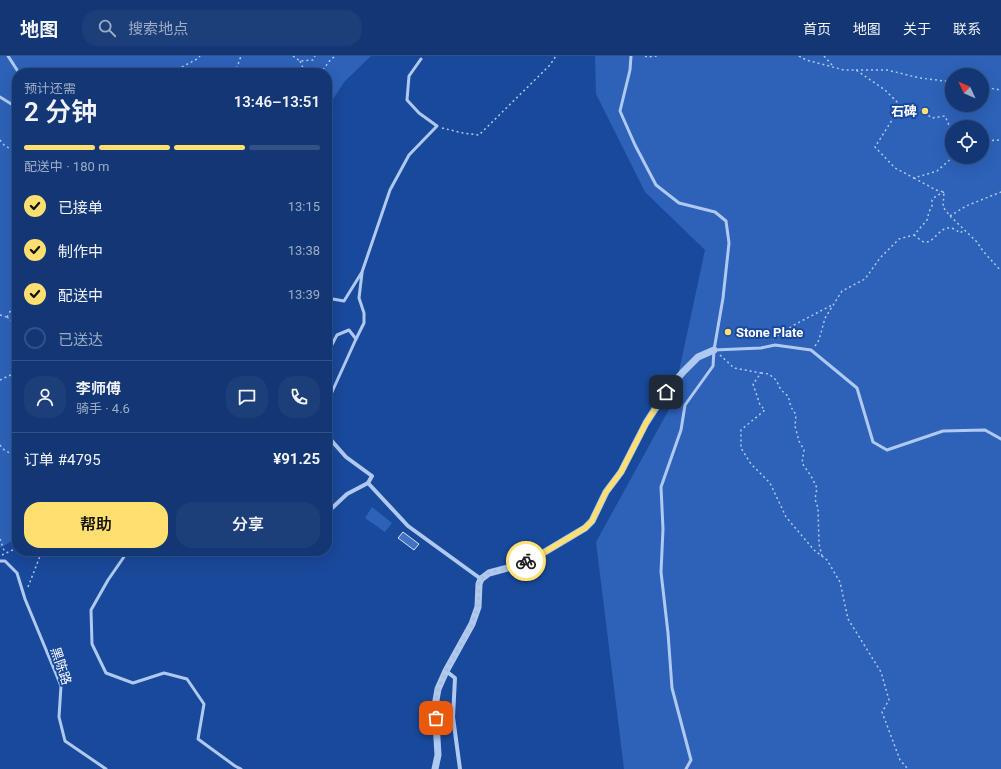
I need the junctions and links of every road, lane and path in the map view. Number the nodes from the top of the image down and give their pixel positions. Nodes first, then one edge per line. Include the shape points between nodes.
1 (8, 56) edge
2 (200, 56) edge
3 (241, 56) edge
4 (293, 56) edge
5 (315, 56) edge
6 (336, 56) edge
7 (556, 56) edge
8 (631, 56) edge
9 (645, 56) edge
10 (658, 56) edge
11 (799, 56) edge
12 (824, 56) edge
13 (421, 59) dead end
14 (300, 61) junction
15 (834, 66) junction
16 (16, 68) edge
17 (180, 68) edge
18 (236, 68) edge
19 (303, 68) edge
20 (324, 68) edge
21 (856, 70) junction
22 (945, 81) edge
23 (989, 88) edge
24 (1001, 90) edge
25 (0, 97) edge
26 (12, 104) edge
27 (901, 106) junction
28 (947, 120) edge
29 (437, 126) junction
30 (0, 140) edge
31 (1001, 140) edge
32 (989, 141) edge
33 (12, 149) edge
34 (945, 164) edge
35 (914, 178) junction
36 (944, 192) junction
37 (1001, 192) edge
38 (950, 216) junction
39 (964, 230) junction
40 (914, 235) junction
41 (1001, 271) edge
42 (362, 272) junction
43 (332, 299) edge
44 (832, 305) junction
45 (12, 308) edge
46 (0, 315) edge
47 (7, 317) junction
48 (12, 320) edge
49 (12, 321) edge
50 (12, 321) edge
51 (12, 335) edge
52 (356, 339) junction
53 (332, 345) edge
54 (761, 348) junction
55 (714, 350) junction
56 (811, 350) junction
57 (761, 373) junction
58 (12, 374) edge
59 (0, 380) edge
60 (332, 392) edge
61 (1001, 439) edge
62 (332, 441) edge
63 (0, 445) edge
64 (12, 454) edge
65 (368, 483) junction
66 (332, 508) edge
67 (0, 540) edge
68 (12, 550) edge
69 (5, 554) junction
70 (0, 556) edge
71 (40, 556) edge
72 (125, 556) edge
73 (822, 556) junction
74 (0, 561) edge
75 (481, 579) junction
76 (25, 599) junction
77 (446, 671) junction
78 (106, 769) edge
79 (241, 769) edge
80 (435, 769) edge
81 (460, 769) edge
82 (686, 769) edge
83 (908, 769) edge

1 - 16 lane
2 - 17 path
3 - 18 path
4 - 14 path
5 - 14 path via 313,60
6 - 20 path
7 - 29 path via 479,135
8 - 55 lane via 620,111 656,185 679,203 715,212 726,221 729,243
9 - 10 path
11 - 15 path
12 - 15 path
13 - 29 lane via 409,76 408,100 419,113
14 - 19 path
15 - 21 path via 844,70
21 - 22 path via 887,70
21 - 27 path via 885,90
23 - 24 path
25 - 26 lane
27 - 28 path via 918,108 932,118 945,116
27 - 35 path via 875,147 895,168
29 - 42 lane via 409,155 390,190
30 - 33 path
31 - 32 path
34 - 35 path via 937,171
35 - 36 path
36 - 38 path via 943,207
36 - 40 path via 932,200 927,220
37 - 38 path via 966,206
38 - 39 path
39 - 40 path via 960,234 955,229 945,229 928,242 923,242
39 - 41 path
40 - 44 path via 899,239 880,258 865,279 842,291
42 - 43 lane via 344,301
42 - 52 lane via 359,298 364,323
44 - 54 path via 794,325
44 - 56 path via 818,342
45 - 47 path
46 - 47 path
47 - 48 path
47 - 50 path
49 - 51 path
52 - 53 lane via 349,330 337,336
52 - 60 lane
54 - 55 lane
54 - 56 lane via 775,345
55 - 57 path via 734,368
55 - 75 street via 698,357 666,392 646,423 621,472 606,492 592,521 585,528 533,559 489,573
55 - 82 lane via 713,366 685,405 681,430 661,487 661,572 672,688 691,760
56 - 61 lane via 857,388 873,442 887,450 943,431 985,430
57 - 73 path via 770,374 776,380 788,396 796,415 795,426 804,450 802,463 817,488 815,499
57 - 73 path via 753,384 760,405 765,410 741,430 742,448 751,464 770,483 786,517
58 - 59 path
62 - 65 street via 346,457 372,476
63 - 64 path
65 - 66 street via 347,494
65 - 75 street via 408,526
67 - 69 path
68 - 69 path
69 - 70 path
71 - 76 path
72 - 79 lane via 91,610 92,644 106,673 132,683 164,674 187,679 204,704 198,739
73 - 83 path via 840,582 848,619 881,672 889,700 882,712 900,760
74 - 76 lane, 黑陈路 via 5,561 17,573
75 - 77 street via 478,607 472,624
76 - 78 lane, 黑陈路 via 61,686 59,717 65,740
77 - 80 street via 438,689 435,706 438,755
77 - 81 street via 455,678 452,717

